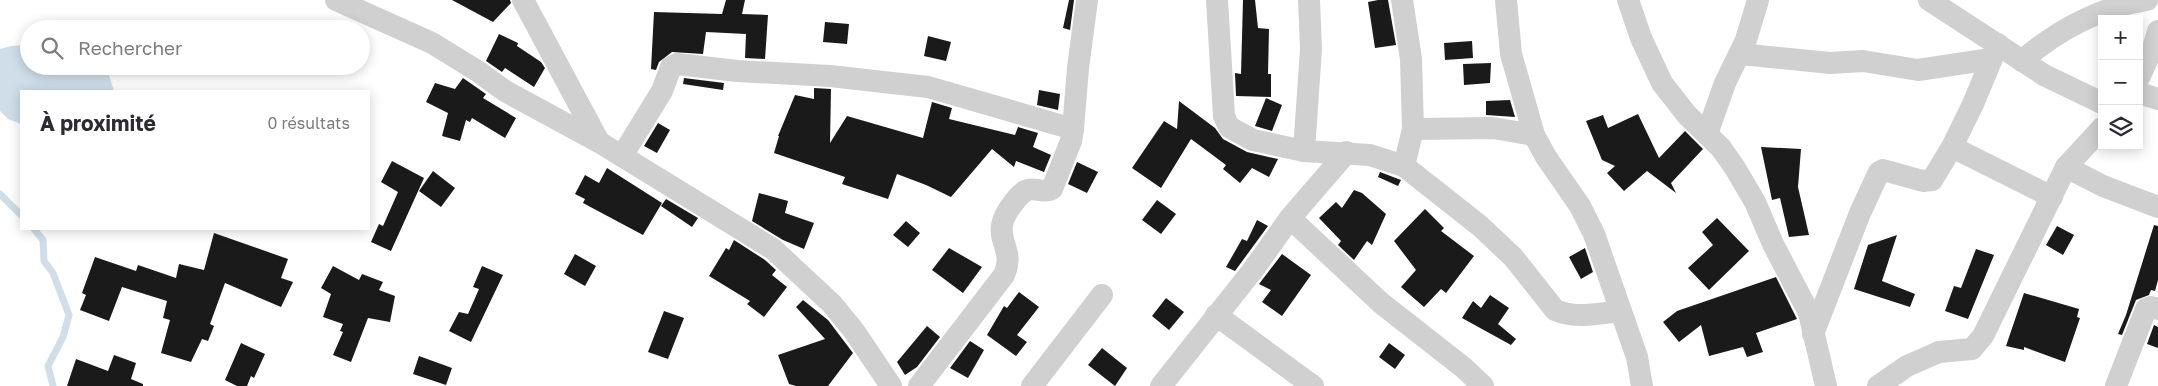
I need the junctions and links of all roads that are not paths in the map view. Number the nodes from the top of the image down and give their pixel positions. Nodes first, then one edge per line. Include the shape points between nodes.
1 (336, 0) edge
2 (523, 0) edge
3 (1087, 0) edge
4 (1217, 0) edge
5 (1309, 0) edge
6 (1402, 0) edge
7 (1506, 0) edge
8 (1628, 0) edge
9 (1758, 0) edge
10 (1929, 0) edge
11 (2148, 0) edge
12 (2158, 31) edge
13 (1994, 51) junction
14 (1740, 54) junction
15 (2022, 62) junction
16 (2143, 69) edge
17 (2143, 94) edge
18 (2158, 100) edge
19 (2098, 101) edge
20 (1073, 129) junction
21 (1413, 129) junction
22 (2098, 132) edge
23 (1534, 134) junction
24 (1708, 134) junction
25 (599, 142) junction
26 (1952, 147) junction
27 (1304, 150) junction
28 (1347, 152) junction
29 (622, 156) junction
30 (1404, 166) junction
31 (2066, 167) junction
32 (2052, 196) junction
33 (2158, 207) edge
34 (1290, 218) junction
35 (1102, 296) dead end
36 (2158, 309) edge
37 (1620, 311) junction
38 (1216, 315) junction
39 (1813, 334) junction
40 (890, 386) edge
41 (919, 386) edge
42 (1032, 386) edge
43 (1161, 386) edge
44 (1313, 386) edge
45 (1483, 386) edge
46 (1642, 386) edge
47 (1826, 386) edge
48 (1878, 386) edge
49 (2116, 386) edge

1 - 25 street via 432,43 505,91
2 - 25 street
3 - 20 street
4 - 27 street via 1226,123 1236,133 1253,140
5 - 27 street via 1311,49
6 - 21 street via 1411,59
7 - 23 street via 1512,54
8 - 24 street via 1662,83 1687,115
9 - 14 street
10 - 13 street
11 - 15 street via 2122,4 2087,18
12 - 16 street
13 - 14 street via 1918,70 1863,61 1830,63
13 - 15 street
13 - 26 street
14 - 24 street
15 - 19 street
17 - 18 street
20 - 29 street via 928,87 677,64 671,67 662,91
20 - 41 street via 1052,189 1024,192 1003,217 1000,233 1009,258 1004,275
21 - 23 street via 1504,129
21 - 30 street
22 - 31 street
23 - 37 street via 1589,221
24 - 39 street via 1735,168 1755,202 1809,313
25 - 29 street
26 - 32 street
26 - 39 street via 1932,180 1923,181 1883,170 1879,172 1860,212
27 - 28 street
28 - 30 street via 1370,154
28 - 34 street
29 - 40 street via 773,249 832,304
30 - 37 street via 1480,226 1513,258 1555,310 1576,315
31 - 32 street
31 - 33 street via 2103,186
32 - 48 street via 1991,322 1972,349 1939,352 1907,366
34 - 38 street
34 - 45 street via 1381,303
35 - 42 street
36 - 49 street via 2146,309
37 - 46 street via 1637,357
38 - 43 street
38 - 44 street
39 - 47 street

